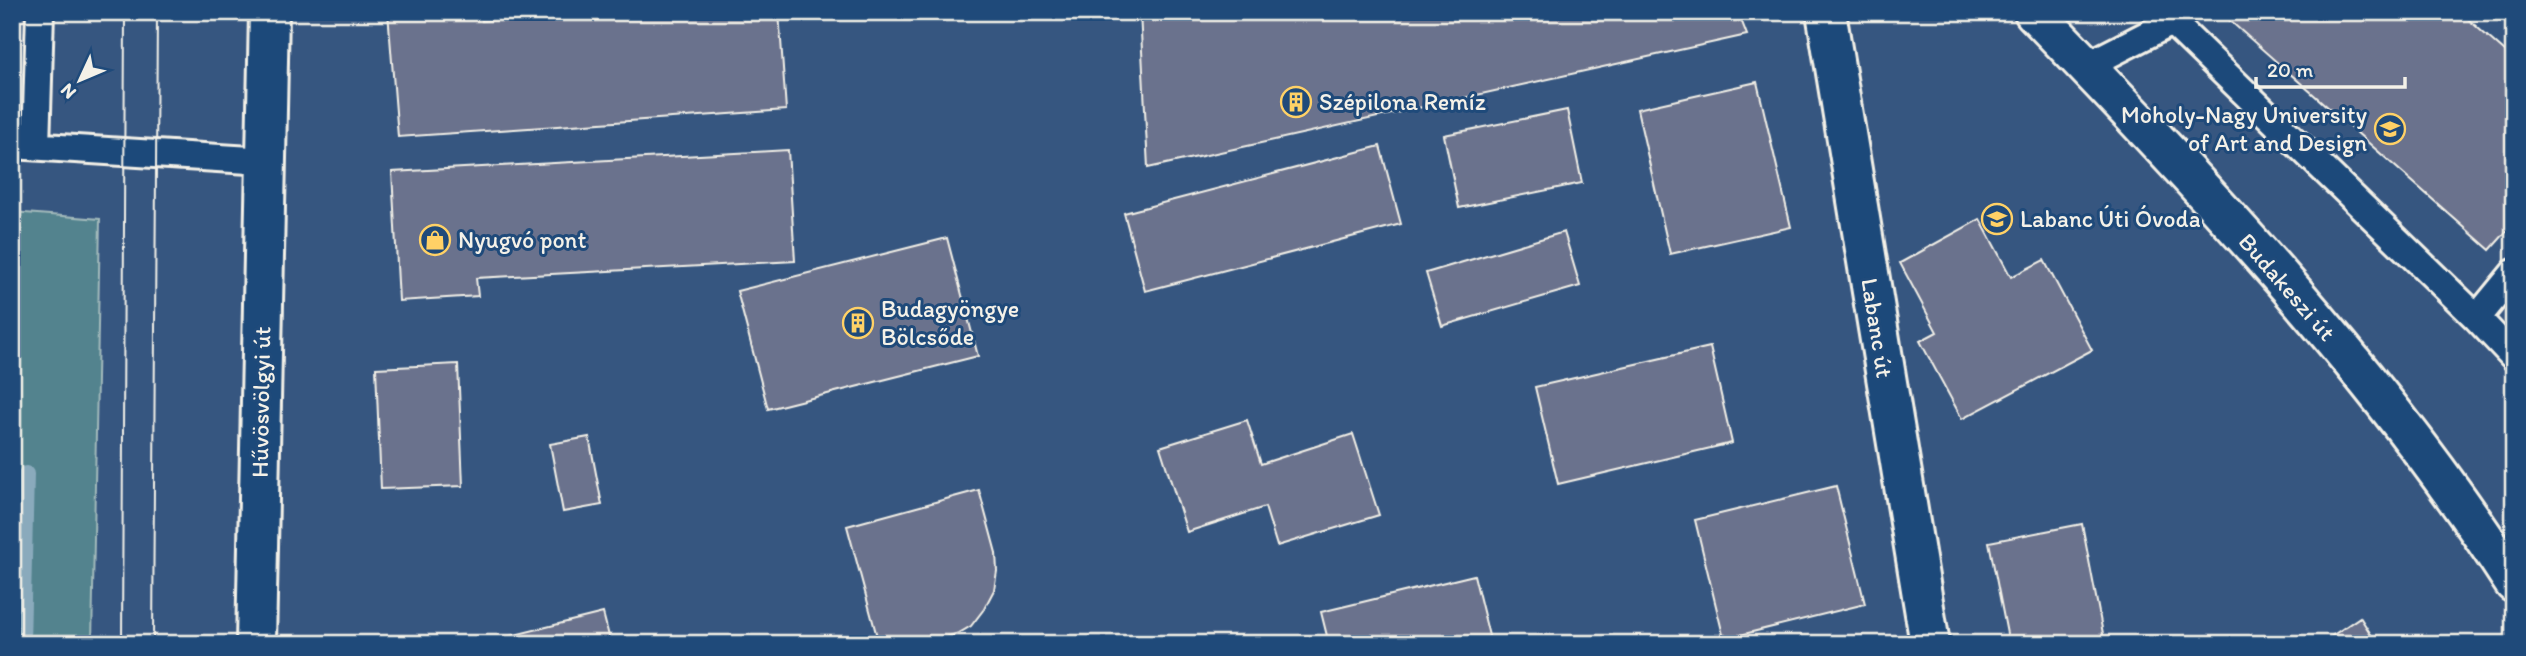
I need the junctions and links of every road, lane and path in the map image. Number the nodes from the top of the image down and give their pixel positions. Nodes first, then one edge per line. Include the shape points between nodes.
1 (40, 12) edge
2 (269, 12) edge
3 (1826, 12) edge
4 (2034, 12) edge
5 (2086, 66) junction
6 (24, 145) edge
7 (266, 161) junction
8 (2514, 273) edge
9 (2477, 318) junction
10 (2514, 357) edge
11 (2514, 583) edge
12 (256, 644) edge
13 (1930, 644) edge

1 - 6 lane
2 - 7 main road, Hűvösvölgyi út
3 - 13 main road, Labanc út
4 - 5 main road, Budakeszi út
5 - 9 lane via 2172,22
5 - 11 main road, Budakeszi út via 2246,239 2357,368 2477,526
6 - 7 lane
7 - 12 main road, Hűvösvölgyi út
8 - 9 lane
9 - 10 lane

